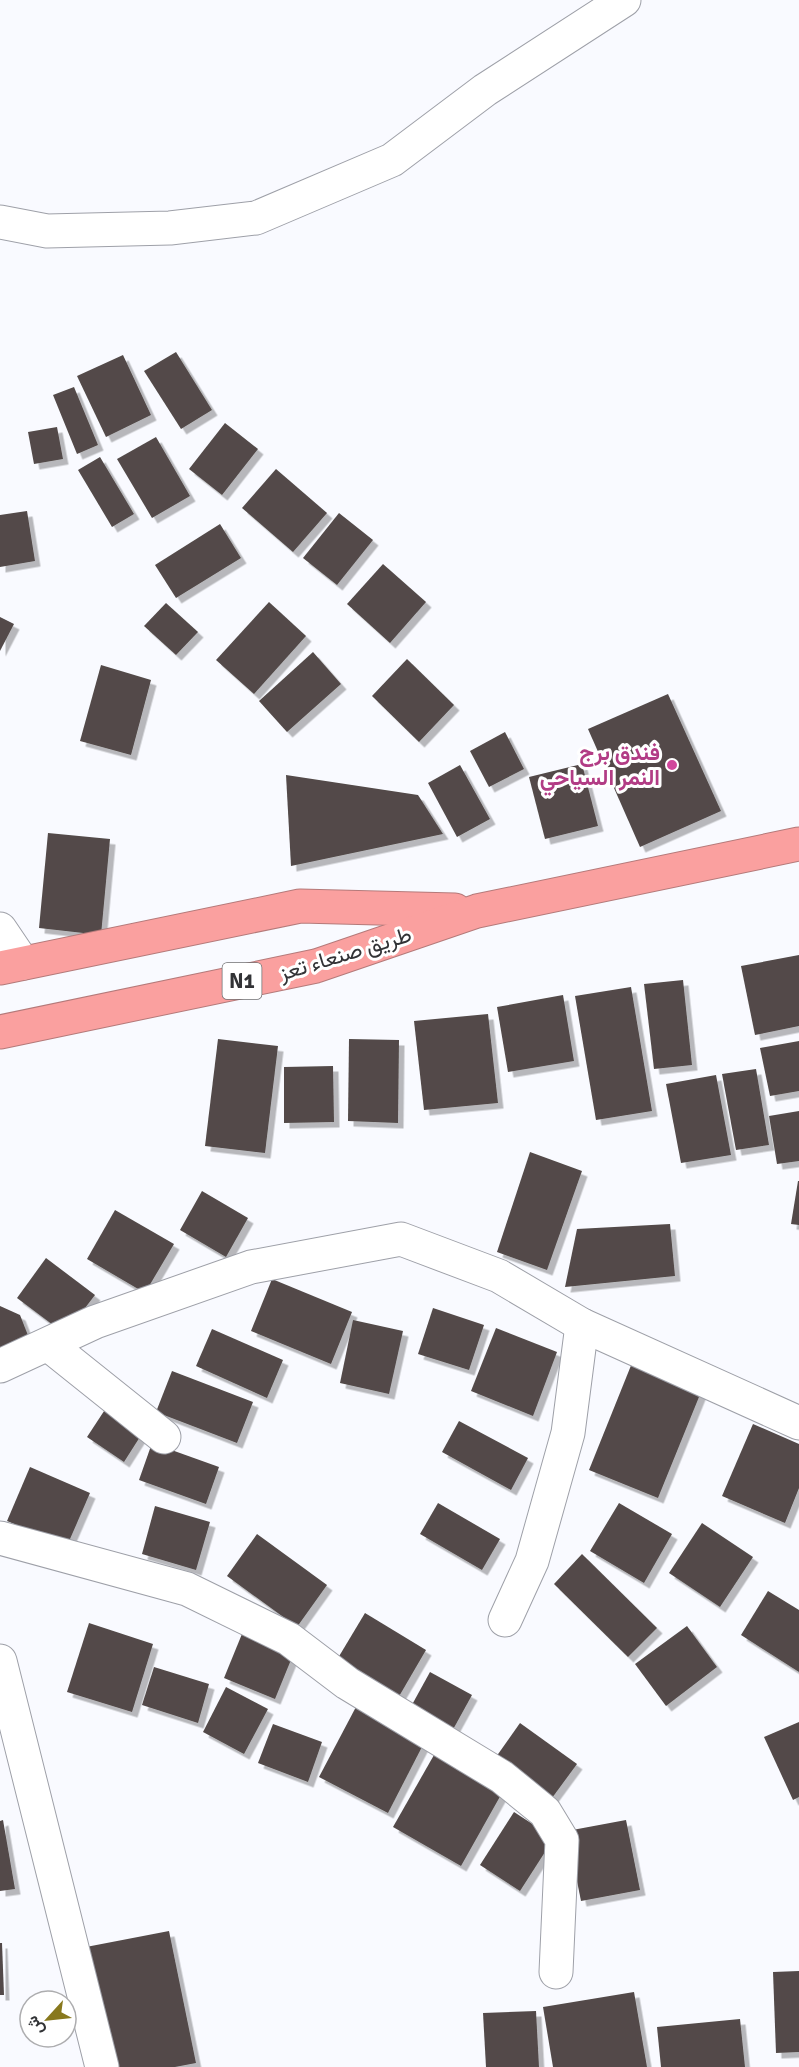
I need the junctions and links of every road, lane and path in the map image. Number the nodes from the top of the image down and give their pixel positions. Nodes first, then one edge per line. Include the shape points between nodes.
1 (624, 0) edge
2 (0, 222) edge
3 (799, 844) edge
4 (477, 910) junction
5 (0, 929) edge
6 (12, 966) edge
7 (0, 1032) edge
8 (582, 1324) junction
9 (49, 1345) junction
10 (0, 1366) edge
11 (799, 1423) edge
12 (164, 1437) dead end
13 (0, 1538) edge
14 (505, 1620) dead end
15 (0, 1661) edge
16 (556, 1972) dead end
17 (102, 2067) edge

1 - 2 street via 485,90 392,160 256,218 170,228 58,230
3 - 4 highway, طريق صنعاء تعز / N1
4 - 6 highway, طريق صنعاء تعز / N1 via 300,906
4 - 7 highway, طريق صنعاء تعز / N1 via 316,966
5 - 6 street
8 - 9 street via 500,1276 401,1239 251,1267 95,1322
8 - 11 street
8 - 14 street via 567,1433 532,1560
9 - 10 street
9 - 12 street
13 - 16 street via 188,1589 289,1639 347,1683 502,1777 545,1812 562,1840
15 - 17 street

